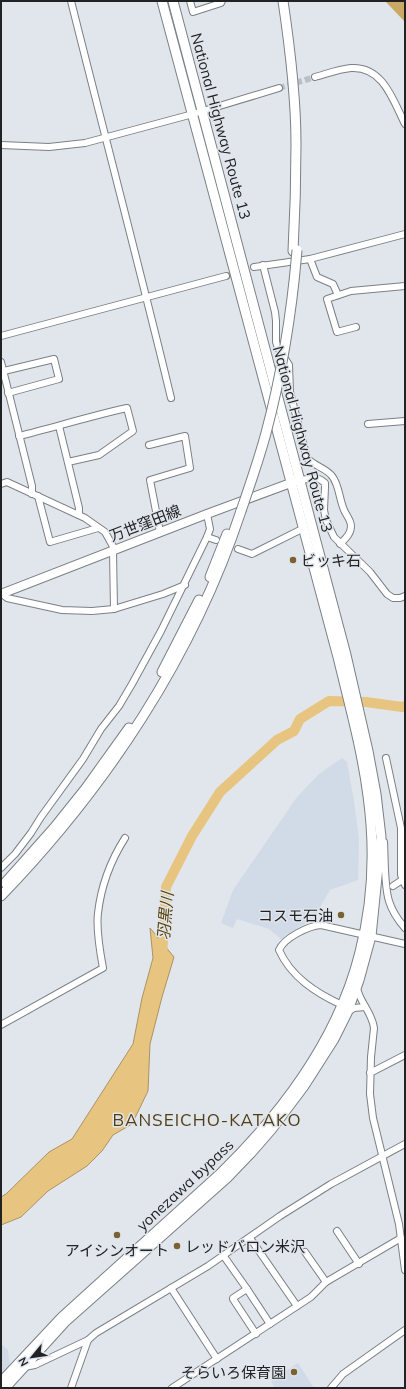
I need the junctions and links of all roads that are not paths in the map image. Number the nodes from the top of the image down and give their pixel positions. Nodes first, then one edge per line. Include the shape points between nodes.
1 (71, 1) edge
2 (162, 1) edge
3 (173, 1) edge
4 (190, 1) edge
5 (222, 1) edge
6 (283, 1) edge
7 (289, 1) edge
8 (315, 77) tunnel mouth
9 (279, 88) tunnel mouth
10 (202, 111) junction
11 (193, 114) junction
12 (405, 124) edge
13 (106, 137) junction
14 (1, 145) edge
15 (405, 234) edge
16 (295, 250) junction
17 (310, 259) junction
18 (263, 265) junction
19 (254, 267) tunnel mouth
20 (226, 276) tunnel mouth
21 (405, 286) edge
22 (338, 295) junction
23 (147, 297) junction
24 (356, 327) dead end
25 (1, 336) edge
26 (1, 362) edge
27 (4, 371) junction
28 (8, 392) junction
29 (171, 398) dead end
30 (405, 421) edge
31 (368, 424) dead end
32 (59, 426) junction
33 (19, 436) junction
34 (149, 445) dead end
35 (68, 462) junction
36 (295, 481) junction
37 (1, 484) edge
38 (35, 495) junction
39 (239, 510) junction
40 (207, 514) junction
41 (79, 515) junction
42 (98, 528) junction
43 (304, 528) junction
44 (160, 532) junction
45 (207, 537) junction
46 (216, 540) dead end
47 (340, 544) junction
48 (238, 549) dead end
49 (114, 550) junction
50 (184, 585) junction
51 (1, 594) edge
52 (405, 596) edge
53 (114, 609) junction
54 (342, 656) junction
55 (365, 752) junction
56 (386, 758) dead end
57 (380, 827) junction
58 (125, 838) dead end
59 (1, 868) edge
60 (404, 882) edge
61 (393, 886) dead end
62 (1, 887) edge
63 (1, 896) edge
64 (405, 928) edge
65 (367, 935) junction
66 (405, 944) edge
67 (357, 986) junction
68 (365, 1007) junction
69 (344, 1009) junction
70 (1, 1025) edge
71 (405, 1055) edge
72 (370, 1073) junction
73 (405, 1144) edge
74 (382, 1156) junction
75 (337, 1231) dead end
76 (250, 1238) junction
77 (403, 1242) edge
78 (305, 1252) dead end
79 (223, 1255) junction
80 (359, 1264) junction
81 (405, 1270) edge
82 (326, 1282) junction
83 (171, 1288) junction
84 (247, 1289) junction
85 (297, 1306) junction
86 (270, 1324) junction
87 (405, 1330) edge
88 (256, 1334) junction
89 (88, 1340) junction
90 (216, 1358) junction
91 (24, 1366) junction
92 (1, 1382) edge
93 (175, 1387) edge
94 (4, 1388) edge
95 (71, 1388) edge
96 (331, 1388) edge

1 - 13 street
2 - 11 highway, National Highway Route 13
3 - 10 highway, National Highway Route 13
4 - 5 street via 193,12
6 - 16 highway via 293,78 296,143
7 - 16 highway via 298,77 301,142 300,199
8 - 12 street via 349,68 370,72 383,82
9 - 10 street
10 - 11 street
10 - 36 highway, National Highway Route 13
11 - 13 street
11 - 36 highway, National Highway Route 13
13 - 14 street via 61,146
13 - 23 street
15 - 17 street
16 - 39 highway, bridge via 294,291 280,374 266,432
17 - 18 street
17 - 22 street via 317,278 333,284
18 - 19 street
18 - 47 street via 275,312 276,342 289,365 290,392 307,458 332,475 351,524 347,537
20 - 23 street
21 - 22 street via 351,291
22 - 24 street via 327,299 337,332
23 - 25 street
23 - 29 street
26 - 27 street
27 - 28 street
27 - 28 street via 54,359 59,379
28 - 33 street
30 - 31 street
32 - 33 street
32 - 35 street
32 - 35 street via 127,408 133,431 100,455
33 - 38 street
34 - 44 street via 185,436 190,468 150,480
35 - 41 street
36 - 40 main road, 万世窪田線
36 - 43 highway, National Highway Route 13
36 - 47 street via 317,478 325,483 326,520
36 - 54 highway, National Highway Route 13
37 - 38 street via 7,482
38 - 41 street
38 - 42 street via 50,542
39 - 62 highway via 192,617 151,693 86,788
39 - 63 highway via 227,552 198,620 130,737 60,831
40 - 44 main road, 万世窪田線
40 - 45 street via 210,529
41 - 42 street
42 - 49 street via 105,532
43 - 48 street via 252,554
43 - 54 highway, National Highway Route 13
44 - 49 main road, 万世窪田線
45 - 46 street
45 - 50 street
47 - 52 street via 364,565 387,594 393,598
49 - 51 main road, 万世窪田線
49 - 53 street
50 - 53 street
50 - 59 street via 119,706 31,833
51 - 53 street via 7,598 62,610
54 - 55 highway, National Highway Route 13
55 - 57 highway, National Highway Route 13
55 - 65 highway, National Highway Route 13 via 372,840
56 - 60 street via 401,828 400,865
57 - 64 street via 384,842 389,902
57 - 65 highway, National Highway Route 13 via 380,860
58 - 70 street via 106,878 98,914 103,968
60 - 61 street
65 - 66 street
65 - 67 highway, yonezawa bypass
65 - 69 highway, yonezawa bypass
65 - 69 street via 321,925 315,926 294,935 278,950 305,984
67 - 68 street
67 - 69 highway, yonezawa bypass
68 - 69 street
68 - 72 street via 371,1015 374,1028
69 - 91 highway, yonezawa bypass via 334,1039 304,1086 251,1153 70,1318
69 - 92 highway, yonezawa bypass via 281,1107 246,1148 62,1317
71 - 72 street
72 - 74 street via 371,1106
73 - 74 street
74 - 76 street via 331,1184
74 - 77 street
75 - 80 street
76 - 79 street
76 - 85 street
77 - 80 street
77 - 81 street
78 - 82 street
79 - 83 street
79 - 84 street
80 - 82 street
82 - 85 street
83 - 89 street
83 - 90 street
84 - 86 street
84 - 88 street via 233,1300
85 - 86 street
86 - 88 street
87 - 96 street via 343,1374
88 - 90 street
89 - 91 street via 35,1365
89 - 95 street
90 - 93 street
91 - 94 highway, yonezawa bypass

